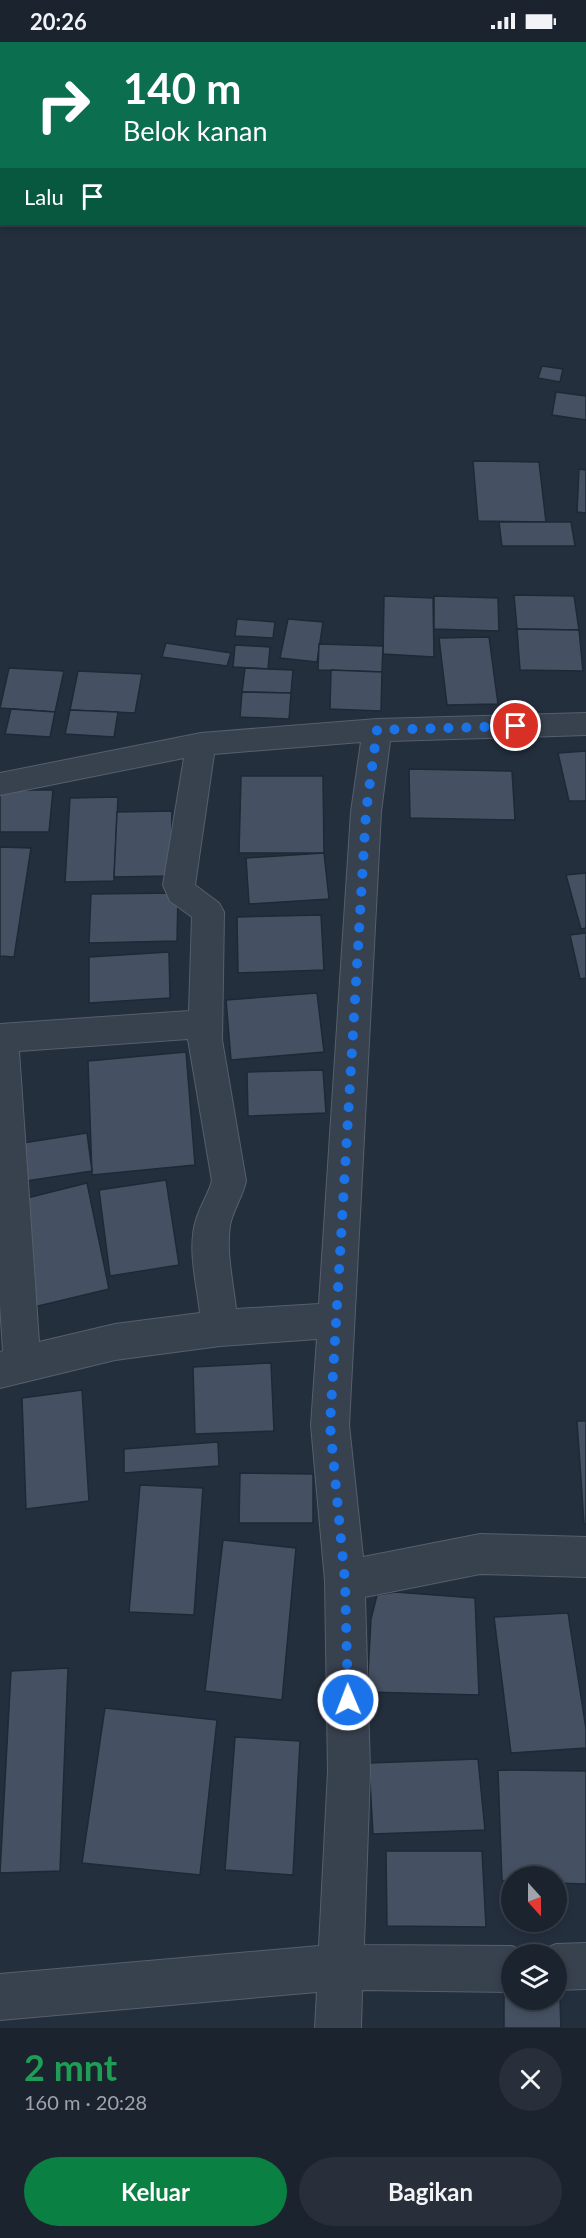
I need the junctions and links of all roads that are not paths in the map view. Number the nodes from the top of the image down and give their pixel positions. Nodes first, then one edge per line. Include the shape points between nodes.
1 (586, 724) edge
2 (377, 730) junction
3 (201, 744) junction
4 (0, 784) edge
5 (204, 1024) junction
6 (1, 1038) edge
7 (336, 1320) junction
8 (220, 1329) junction
9 (11, 1367) edge
10 (586, 1557) edge
11 (345, 1581) junction
12 (586, 1966) edge
13 (339, 1967) junction
14 (567, 1967) edge
15 (501, 1969) edge
16 (0, 1997) edge
17 (338, 2028) edge

1 - 2 street
2 - 3 street
2 - 7 street via 366,812
3 - 4 street
3 - 5 street via 179,885 181,892 208,912
5 - 6 street
5 - 8 street via 229,1181 213,1221 212,1237
6 - 9 street
7 - 8 street
7 - 11 street via 330,1425
8 - 9 street via 115,1342
10 - 11 street via 480,1554
11 - 13 street via 349,1771
12 - 14 street
13 - 15 street
13 - 16 street
13 - 17 street

